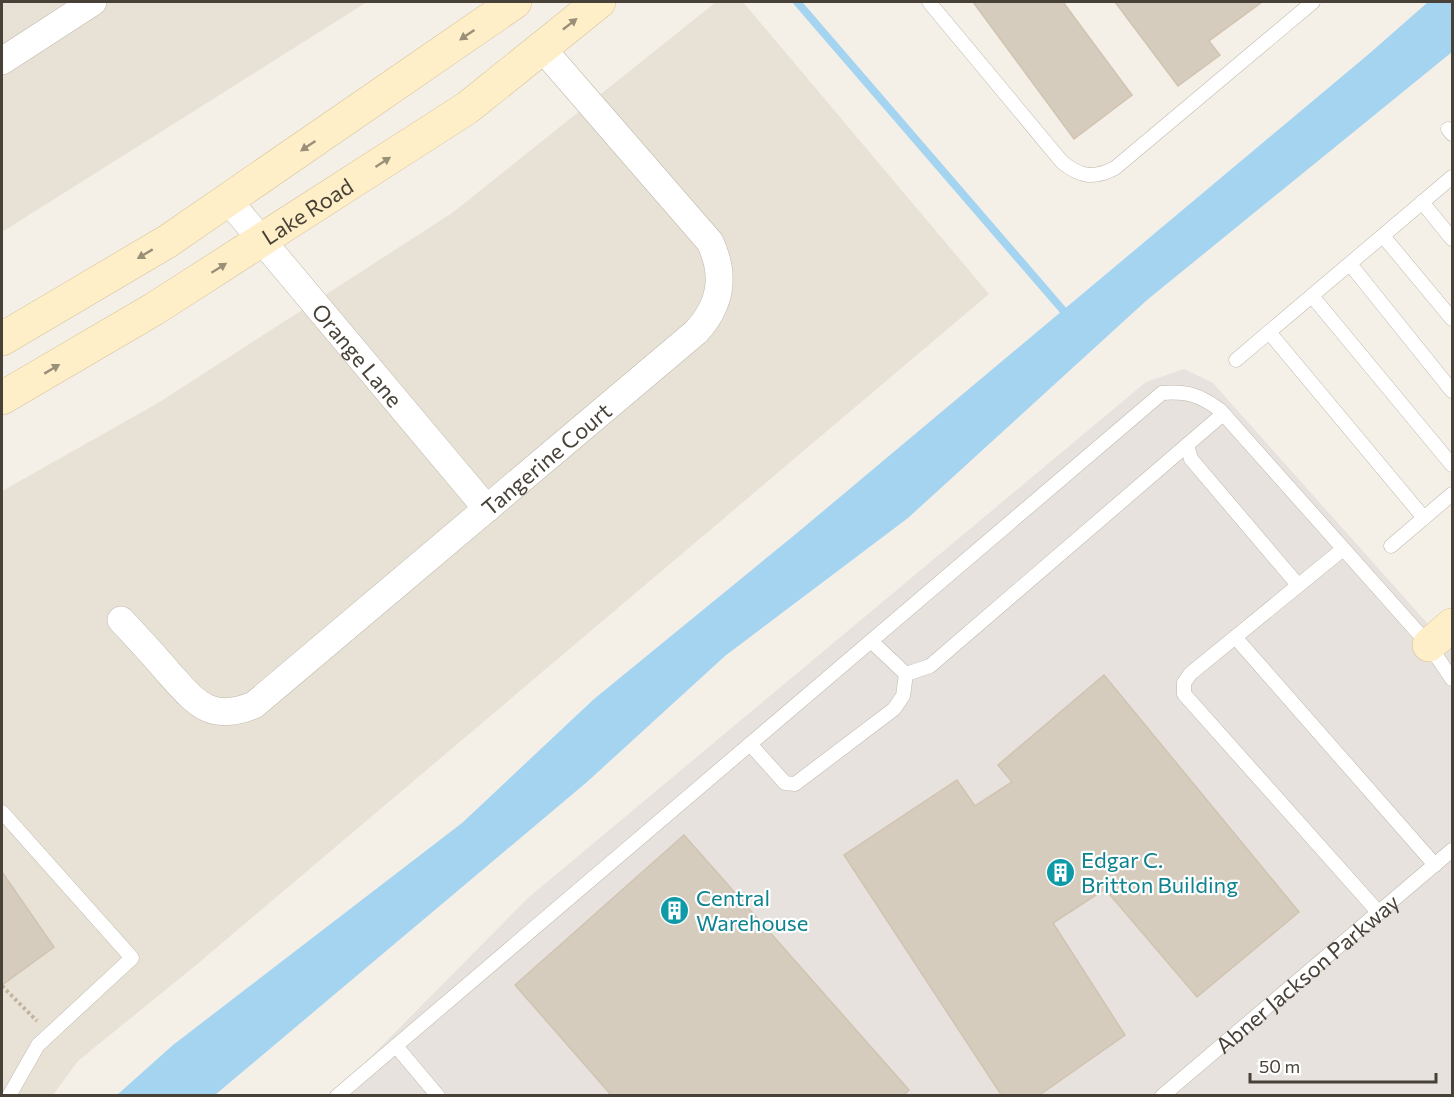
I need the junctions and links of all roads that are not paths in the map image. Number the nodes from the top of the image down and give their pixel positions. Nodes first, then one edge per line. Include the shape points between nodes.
1 (93, 2) edge
2 (515, 2) edge
3 (599, 2) edge
4 (929, 2) edge
5 (1313, 2) edge
6 (57, 12) edge
7 (541, 47) junction
8 (2, 61) edge
9 (1452, 177) edge
10 (228, 200) junction
11 (1422, 202) junction
12 (1383, 236) junction
13 (1452, 239) edge
14 (261, 241) junction
15 (1350, 264) junction
16 (1312, 296) junction
17 (1452, 319) edge
18 (1269, 332) junction
19 (2, 339) edge
20 (1236, 360) dead end
21 (1452, 391) edge
22 (2, 398) edge
23 (1223, 414) junction
24 (1187, 445) junction
25 (1452, 465) edge
26 (1452, 494) edge
27 (488, 508) junction
28 (1424, 518) junction
29 (1391, 546) dead end
30 (1343, 549) junction
31 (1298, 585) junction
32 (122, 620) dead end
33 (1441, 635) edge
34 (1235, 638) junction
35 (871, 640) junction
36 (906, 674) junction
37 (1452, 679) edge
38 (750, 744) junction
39 (2, 812) edge
40 (1452, 850) edge
41 (1435, 865) junction
42 (1379, 913) junction
43 (396, 1046) junction
44 (9, 1095) edge
45 (337, 1095) edge
46 (438, 1095) edge
47 (1162, 1095) edge

1 - 6 street
2 -> 10 street
7 -> 3 street, Lake Road
4 - 5 lane via 1062,162 1075,173 1087,176 1101,176 1114,168
6 - 8 street
14 -> 7 street, Lake Road via 467,108
7 - 27 street, Tangerine Court via 710,242 721,280 718,300 696,332
9 - 11 lane
10 - 14 street, Orange Lane
10 -> 19 street
11 - 12 lane
11 - 13 lane
12 - 15 lane
12 - 17 lane
22 -> 14 street, Lake Road
14 - 27 street, Orange Lane
15 - 16 lane
15 - 21 lane
16 - 18 lane
16 - 25 lane
18 - 20 lane
18 - 28 lane
23 - 24 lane
23 - 30 lane
23 - 35 lane via 1203,397 1184,391 1162,393
24 - 31 lane via 1191,459
24 - 36 lane via 930,666
26 - 28 lane
27 - 32 street, Tangerine Court via 254,705 239,711 206,708 189,698
28 - 29 lane
30 - 31 lane
30 - 33 lane
31 - 34 lane
33 - 37 lane
34 - 41 lane
34 - 42 lane via 1190,674 1184,683 1184,694
35 - 36 lane
35 - 38 lane
36 - 38 lane via 903,696 894,709 795,784 785,783
38 - 43 lane
39 - 44 lane via 132,958 38,1045
40 - 41 lane, Abner Jackson Parkway
41 - 42 lane, Abner Jackson Parkway
42 - 47 lane, Abner Jackson Parkway
43 - 45 lane
43 - 46 lane

